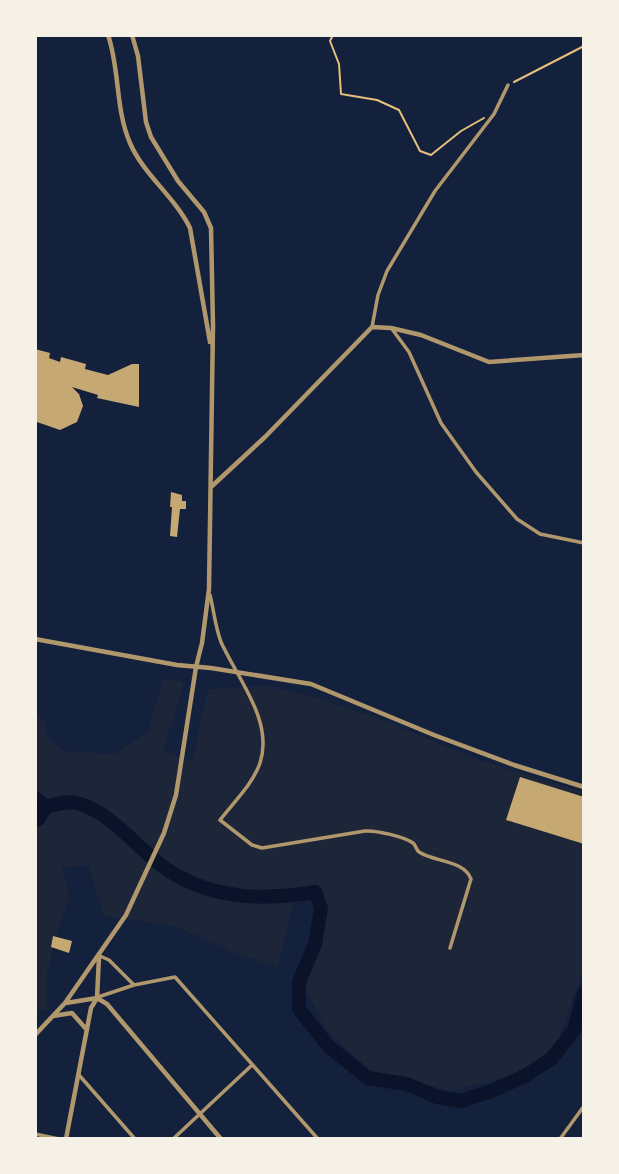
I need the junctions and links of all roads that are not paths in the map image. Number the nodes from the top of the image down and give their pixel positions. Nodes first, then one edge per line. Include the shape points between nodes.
1 (108, 35) edge
2 (132, 35) edge
3 (508, 85) road end
4 (372, 327) junction
5 (391, 328) junction
6 (211, 353) junction
7 (584, 355) edge
8 (211, 487) junction
9 (584, 542) edge
10 (209, 589) junction
11 (35, 639) edge
12 (196, 667) junction
13 (237, 672) junction
14 (584, 787) edge
15 (450, 948) dead end
16 (100, 956) junction
17 (134, 985) junction
18 (97, 998) junction
19 (65, 1003) junction
20 (52, 1016) junction
21 (87, 1030) junction
22 (35, 1035) edge
23 (251, 1066) junction
24 (79, 1074) junction
25 (584, 1106) edge
26 (200, 1116) junction
27 (35, 1135) edge
28 (59, 1139) edge
29 (66, 1139) edge
30 (135, 1139) edge
31 (173, 1139) edge
32 (221, 1139) edge
33 (318, 1139) edge
34 (560, 1139) edge

1 - 6 street via 131,146 190,228
2 - 6 street via 151,137 211,228
3 - 4 street via 494,114 435,191 387,271
4 - 5 street
4 - 8 street
5 - 7 street via 489,362
5 - 9 street via 409,352 441,423 517,519 540,534
6 - 8 street
8 - 10 street
10 - 12 street
10 - 13 street via 214,622
11 - 12 street
12 - 13 street
12 - 16 street via 176,795 164,833 126,915
13 - 14 street via 311,684 446,740
13 - 15 street via 261,730 262,755 255,774 220,820 262,848 373,830 413,843 418,851 468,872 471,879
16 - 17 street
16 - 18 street
16 - 19 street
17 - 18 street
17 - 23 street via 174,977
18 - 19 street
18 - 21 street
18 - 26 street via 163,1068
19 - 20 street
20 - 21 street via 72,1013
20 - 22 street
21 - 24 street
23 - 26 street
23 - 33 street
24 - 29 street
24 - 30 street
25 - 34 street
26 - 31 street
26 - 32 street
27 - 28 street

